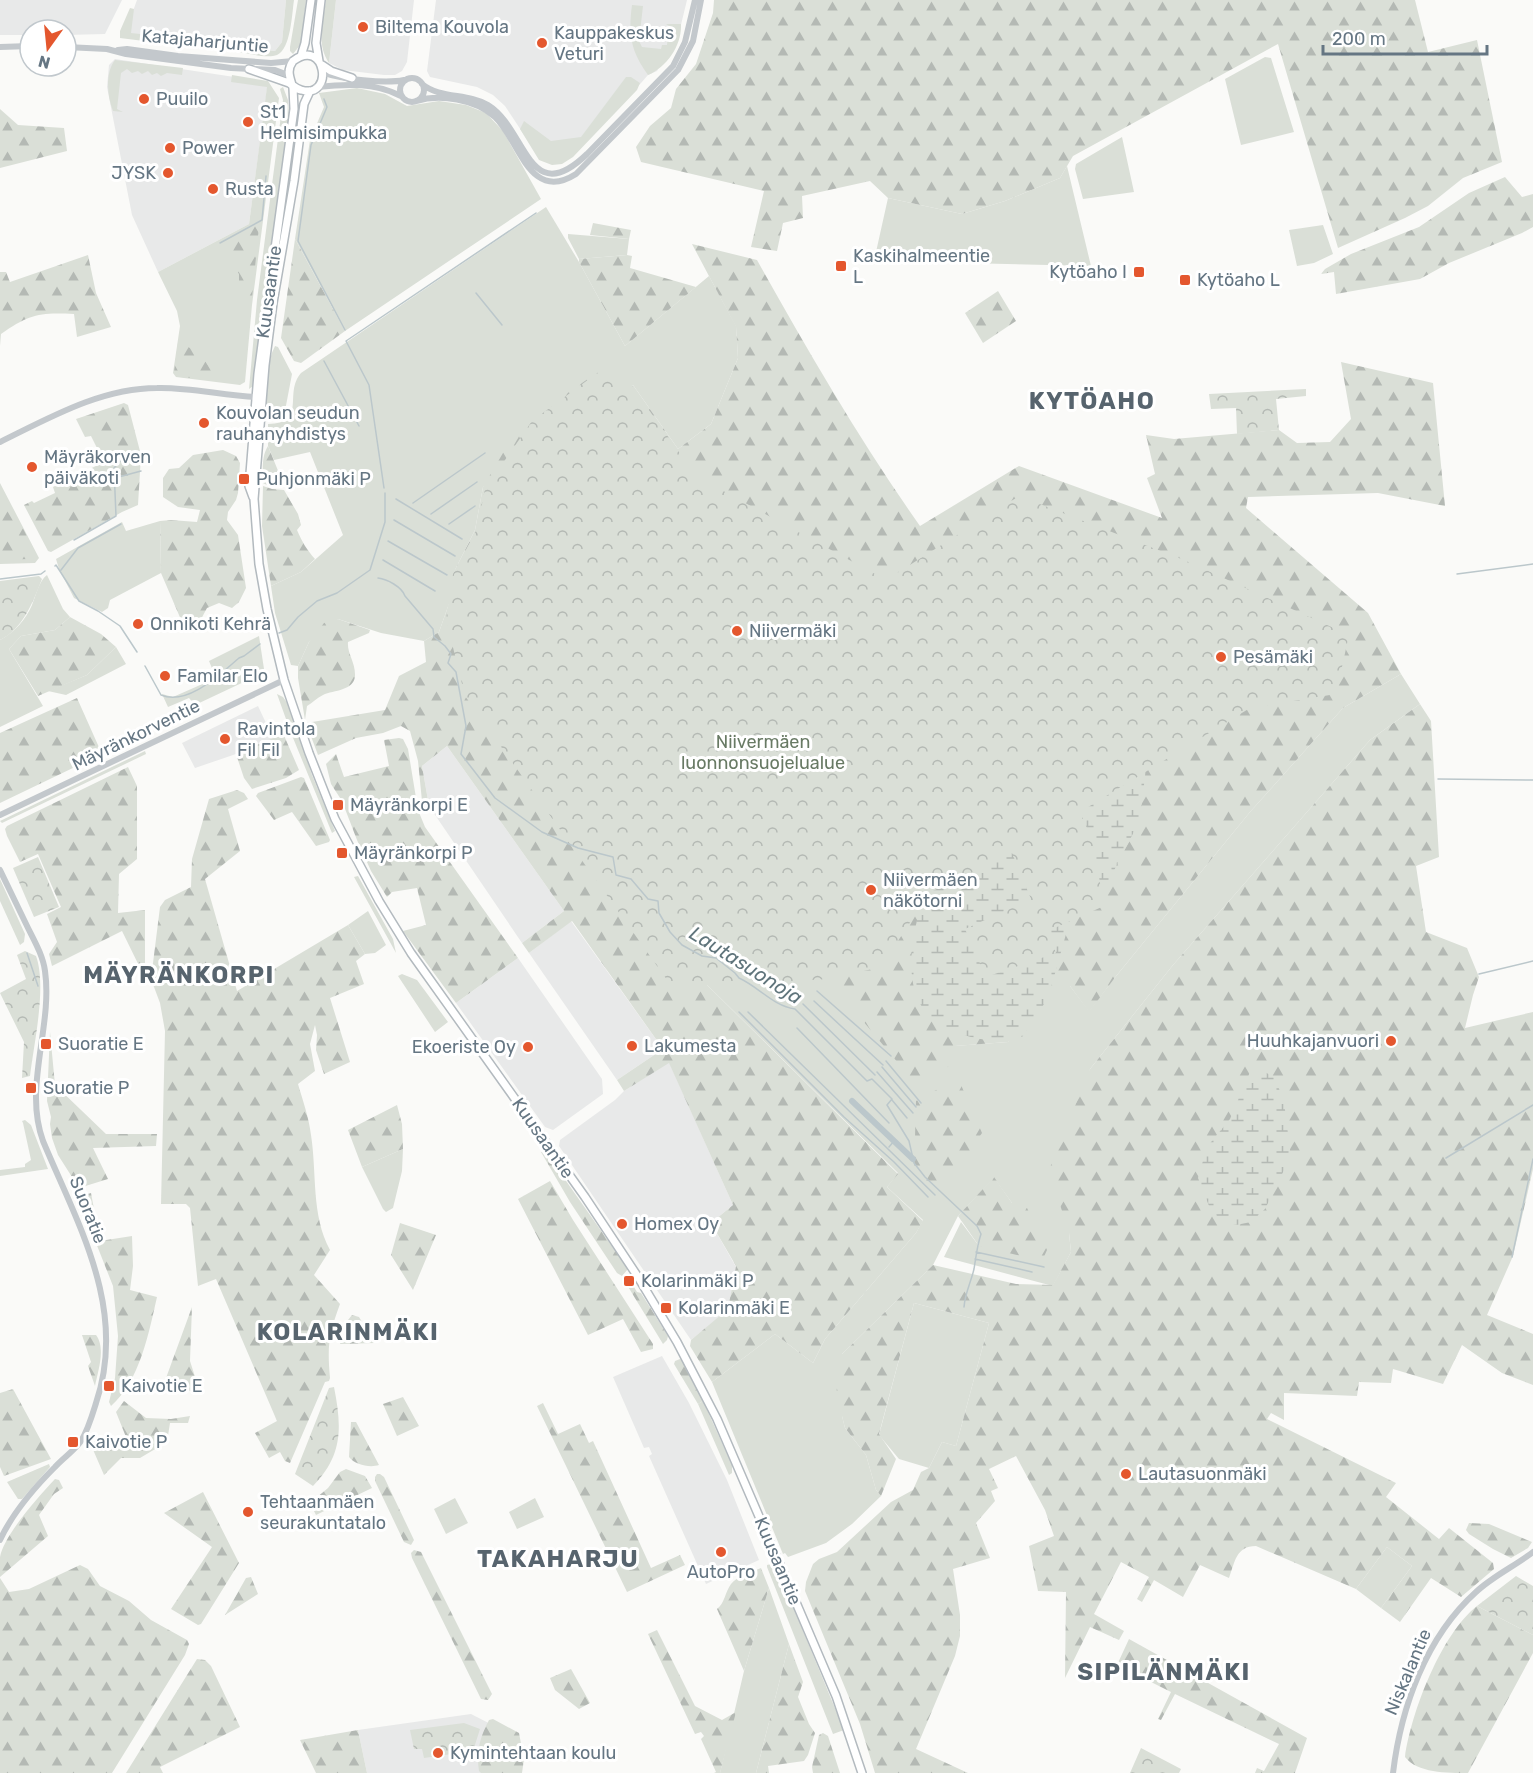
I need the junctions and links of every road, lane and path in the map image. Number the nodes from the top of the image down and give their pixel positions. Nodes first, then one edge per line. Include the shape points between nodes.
1 (310, 0) edge
2 (321, 0) edge
3 (695, 0) edge
4 (701, 0) edge
5 (18, 46) edge
6 (0, 47) edge
7 (78, 48) edge
8 (113, 50) junction
9 (301, 56) junction
10 (293, 61) junction
11 (320, 63) junction
12 (249, 69) junction
13 (324, 74) junction
14 (288, 75) junction
15 (352, 78) junction
16 (404, 80) junction
17 (292, 84) junction
18 (422, 84) junction
19 (313, 89) junction
20 (401, 96) junction
21 (416, 101) junction
22 (553, 178) junction
23 (259, 397) junction
24 (0, 442) edge
25 (284, 680) junction
26 (0, 815) edge
27 (0, 870) edge
28 (0, 1540) edge
29 (1533, 1552) edge
30 (862, 1773) edge
31 (1393, 1773) edge

1 - 9 main road
2 - 11 main road via 316,43
3 - 22 street via 686,42 673,66 573,168
4 - 22 street via 693,41 678,70 576,174 565,180
5 - 6 street
7 - 8 street, Katajaharjuntie
8 - 10 street, Katajaharjuntie via 271,63
8 - 12 street, Katajaharjuntie
9 - 10 main road
9 - 11 main road via 313,57
10 - 14 main road
11 - 13 main road
11 - 15 main road
12 - 14 street, Katajaharjuntie
12 - 17 main road
13 - 15 street
13 - 19 main road
14 - 17 main road
15 - 16 street
16 - 18 street via 412,77
16 - 20 street via 399,88
17 - 19 main road via 300,90
17 - 23 main road, Kuusaantie via 293,121
18 - 21 street via 423,93
18 - 22 street via 434,91 488,105 506,123 532,164
19 - 20 street via 362,85
19 - 23 main road, Kuusaantie via 302,112
20 - 21 street
21 - 22 street via 450,99 485,110 500,123 531,171 544,179
23 - 24 street via 168,388 129,390 68,409
23 - 25 main road, Kuusaantie via 254,499 259,564
25 - 26 street, Mäyränkorventie
25 - 30 main road, Kuusaantie via 335,819 379,901 411,953 585,1197 686,1358 717,1419 836,1696
27 - 28 street, Suoratie via 45,967 36,1120 96,1272 105,1306 107,1339 102,1384 85,1434 21,1504
29 - 31 street, Niskalantie via 1481,1587 1441,1631 1409,1700

